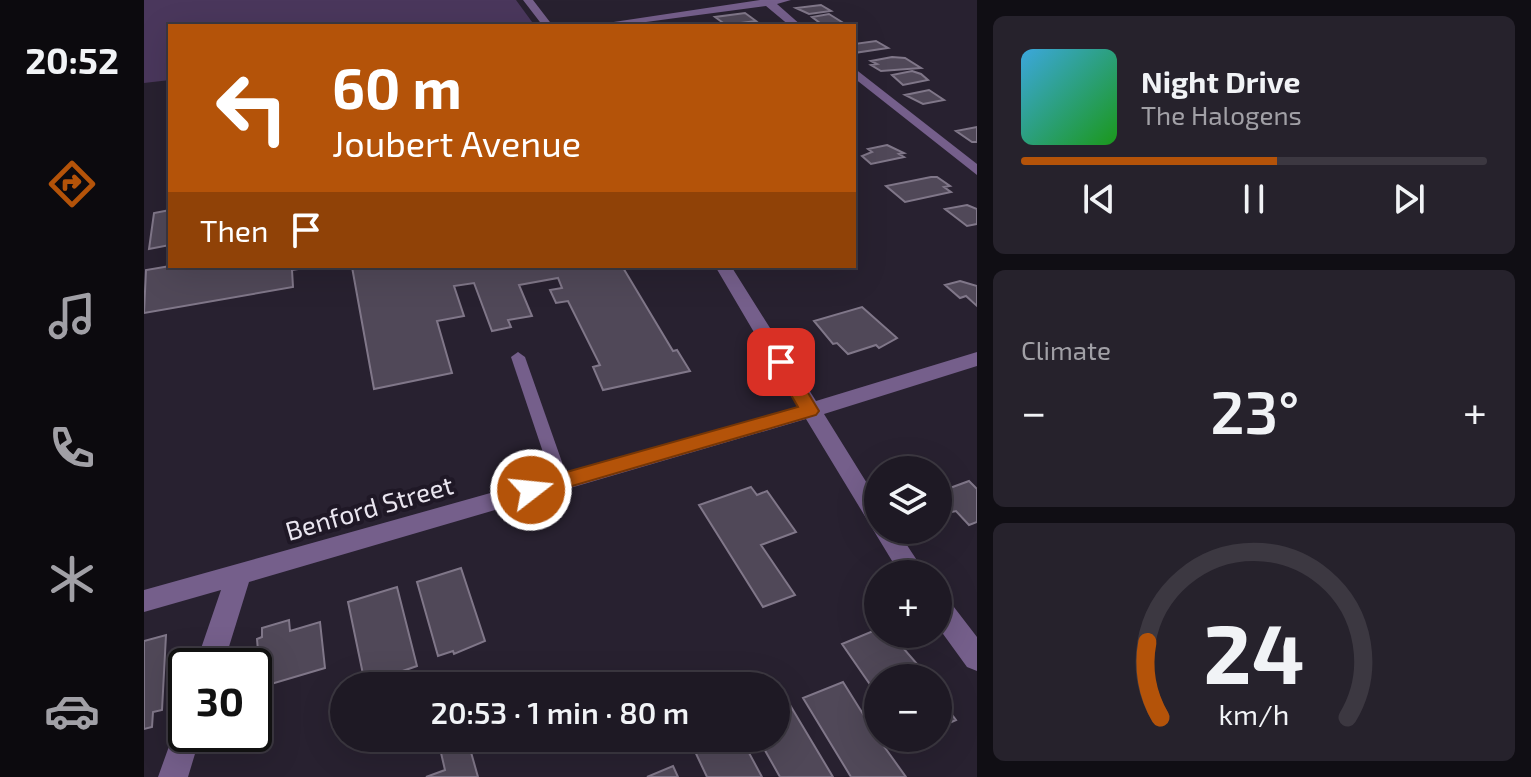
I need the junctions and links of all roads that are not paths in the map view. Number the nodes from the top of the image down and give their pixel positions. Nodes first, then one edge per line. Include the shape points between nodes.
1 (528, 0) edge
2 (786, 0) edge
3 (766, 1) edge
4 (546, 24) edge
5 (606, 24) edge
6 (795, 24) edge
7 (856, 74) edge
8 (977, 171) edge
9 (724, 268) edge
10 (518, 357) dead end
11 (977, 359) edge
12 (809, 411) junction
13 (561, 482) junction
14 (864, 499) edge
15 (239, 574) junction
16 (144, 601) edge
17 (952, 625) edge
18 (215, 648) edge
19 (977, 658) edge
20 (181, 752) edge
21 (173, 777) edge

1 - 4 street
2 - 3 street
3 - 5 street
3 - 6 street
7 - 8 street
9 - 12 street
10 - 13 lane
11 - 12 street, Benford Street
12 - 13 street, Benford Street
12 - 14 street
13 - 15 street, Benford Street
15 - 16 street, Benford Street
15 - 18 street
17 - 19 street
20 - 21 street

